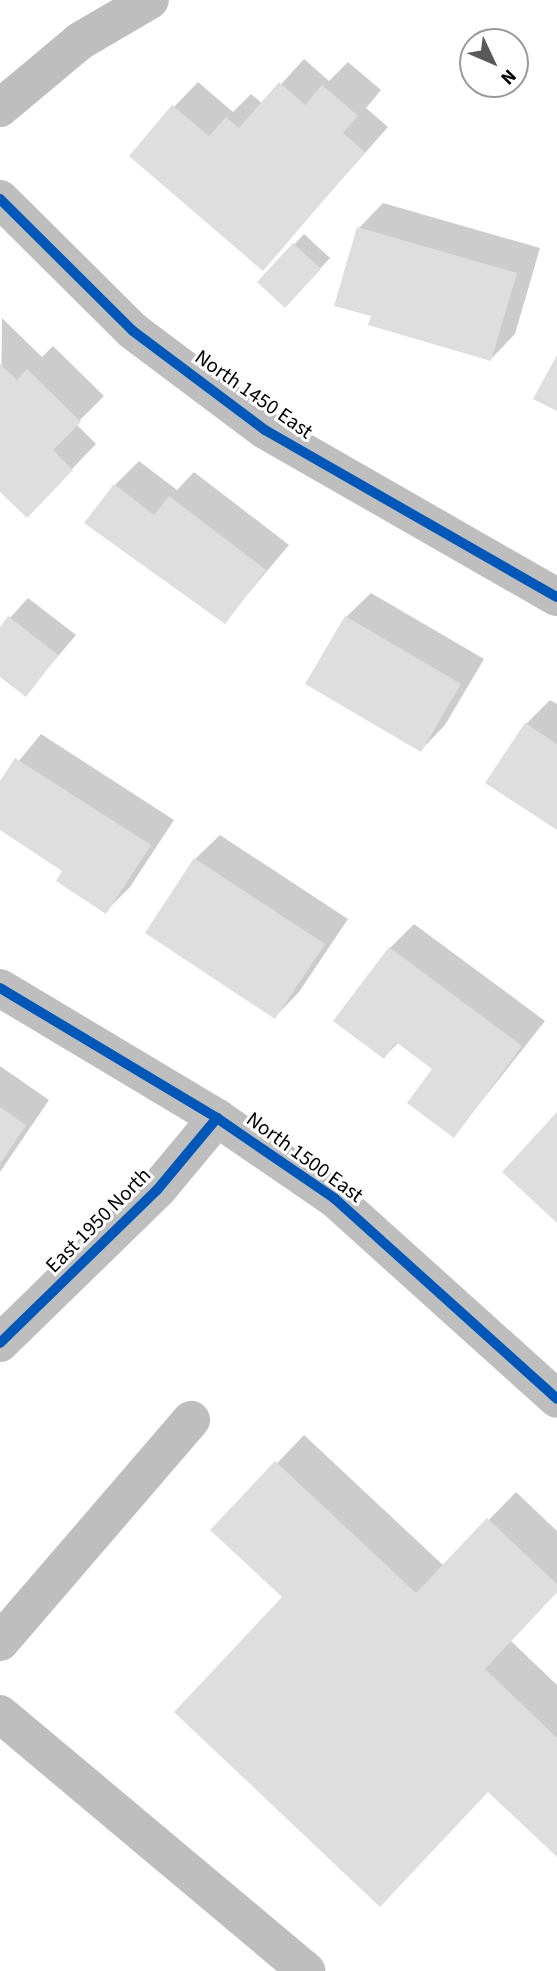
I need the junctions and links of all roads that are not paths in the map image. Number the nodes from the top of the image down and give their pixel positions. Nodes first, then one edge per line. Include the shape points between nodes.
1 (150, 0) edge
2 (0, 108) edge
3 (0, 200) edge
4 (557, 597) edge
5 (0, 988) edge
6 (218, 1118) junction
7 (0, 1343) edge
8 (557, 1399) edge
9 (191, 1420) dead end
10 (0, 1642) edge
11 (0, 1714) edge
12 (306, 1971) edge

1 - 2 street via 80,41
3 - 4 street, North 1450 East via 133,331 265,430
5 - 6 street, North 1500 East
6 - 7 street, East 1950 North via 157,1190
6 - 8 street, North 1500 East via 334,1198
9 - 10 street
11 - 12 street

